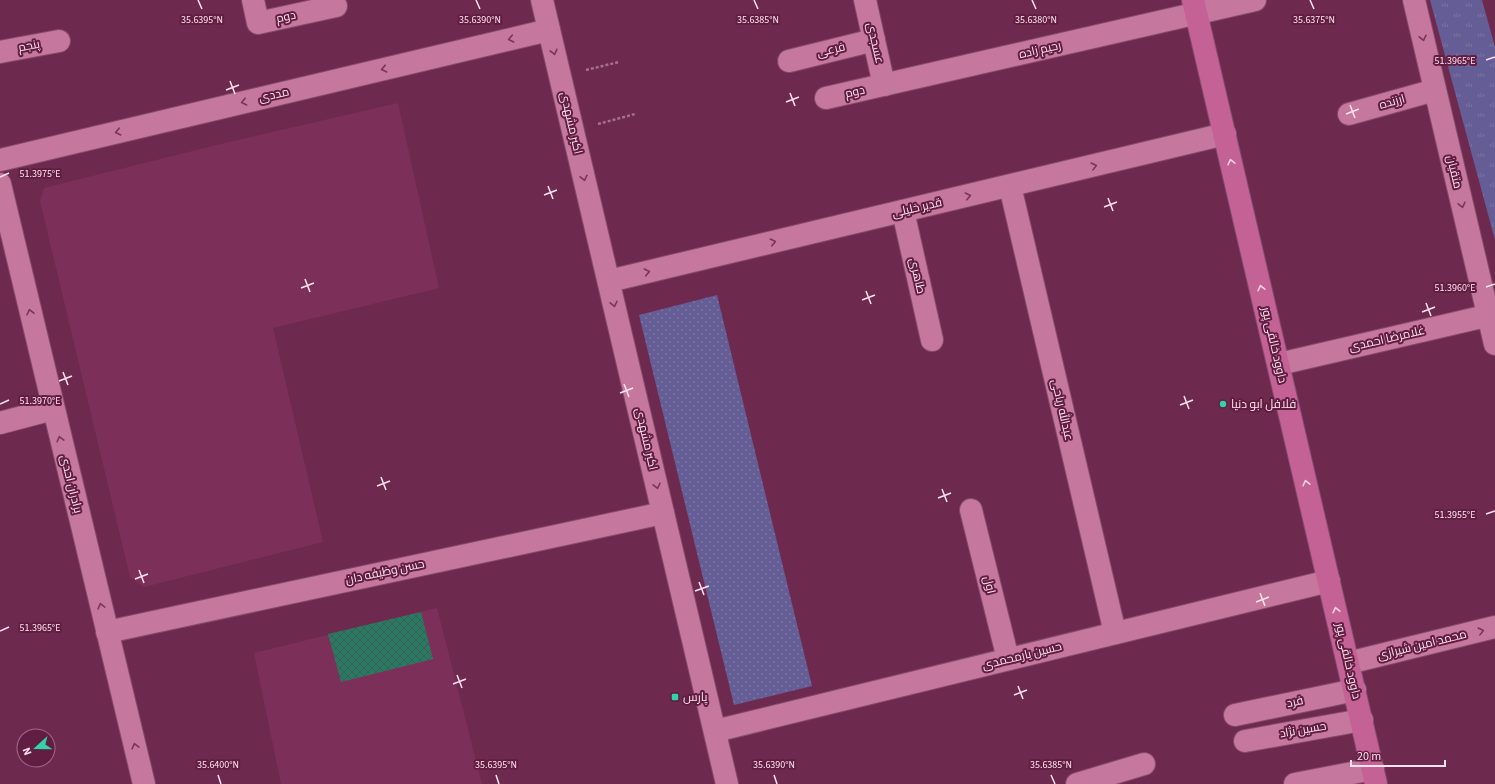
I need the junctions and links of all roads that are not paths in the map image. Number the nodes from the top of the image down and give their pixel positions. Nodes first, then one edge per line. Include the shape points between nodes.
1 (253, 0) edge
2 (542, 0) edge
3 (865, 0) edge
4 (1255, 0) edge
5 (1414, 0) edge
6 (336, 6) dead end
7 (1195, 7) edge
8 (549, 30) junction
9 (59, 40) dead end
10 (874, 40) junction
11 (0, 52) edge
12 (789, 61) dead end
13 (884, 85) junction
14 (1435, 90) junction
15 (826, 98) dead end
16 (1349, 114) dead end
17 (1225, 134) junction
18 (0, 160) edge
19 (0, 184) edge
20 (1010, 186) junction
21 (903, 211) junction
22 (609, 281) junction
23 (1492, 314) edge
24 (932, 340) dead end
25 (1495, 344) edge
26 (1278, 364) junction
27 (53, 409) junction
28 (0, 423) edge
29 (971, 510) dead end
30 (663, 513) junction
31 (1329, 581) junction
32 (1495, 627) edge
33 (107, 632) junction
34 (1115, 634) junction
35 (1008, 659) junction
36 (1348, 663) junction
37 (1355, 690) junction
38 (1235, 715) dead end
39 (1362, 720) junction
40 (715, 731) junction
41 (1245, 740) dead end
42 (1144, 764) dead end
43 (1375, 777) edge
44 (144, 784) edge
45 (727, 784) edge
46 (1077, 784) edge
47 (1296, 784) edge

1 - 6 street, دوم via 258,23
2 - 8 street, اکبر مشهدی
3 - 10 street, عسجدی
4 - 7 street, رحیم زاده
5 -> 14 street, متقیان
7 - 13 street, رحیم زاده
7 - 17 main road, داوود خالقی پور
8 -> 18 street, مددی
8 -> 22 street, اکبر مشهدی
9 - 11 street, پنجم
10 - 12 street, فرعی
10 - 13 street, عسجدی
13 - 15 street, دوم
14 - 16 street, ارزنده
14 -> 23 street, متقیان
20 -> 17 street, قدیر خلیلی
26 -> 17 main road, داوود خالقی پور
27 -> 19 street, برادران احدی
21 -> 20 street, قدیر خلیلی
20 - 34 street, عبدالله ریاحی
22 -> 21 street, قدیر خلیلی
21 - 24 street, طاهری
22 -> 30 street, اکبر مشهدی
23 - 25 street, متقیان
23 - 26 street, غلامرضا احمدی
31 -> 26 main road, داوود خالقی پور
27 - 28 street
33 -> 27 street, برادران احدی
29 - 35 street, اول
30 - 33 street, حسن وظیفه دان
30 - 40 street, اکبر مشهدی
31 - 34 street, حسین یارمحمدی
36 -> 31 main road, داوود خالقی پور
36 -> 32 street, محمد امین شیرازی
44 -> 33 street, برادران احدی
34 - 35 street, حسین یارمحمدی
35 - 40 street, حسین یارمحمدی
36 - 37 main road, داوود خالقی پور
37 - 38 street, فرد
37 - 39 main road, داوود خالقی پور
39 - 41 street, حسین نژاد
39 - 43 main road, داوود خالقی پور
40 - 45 street, اکبر مشهدی
42 - 46 street
43 - 47 street

